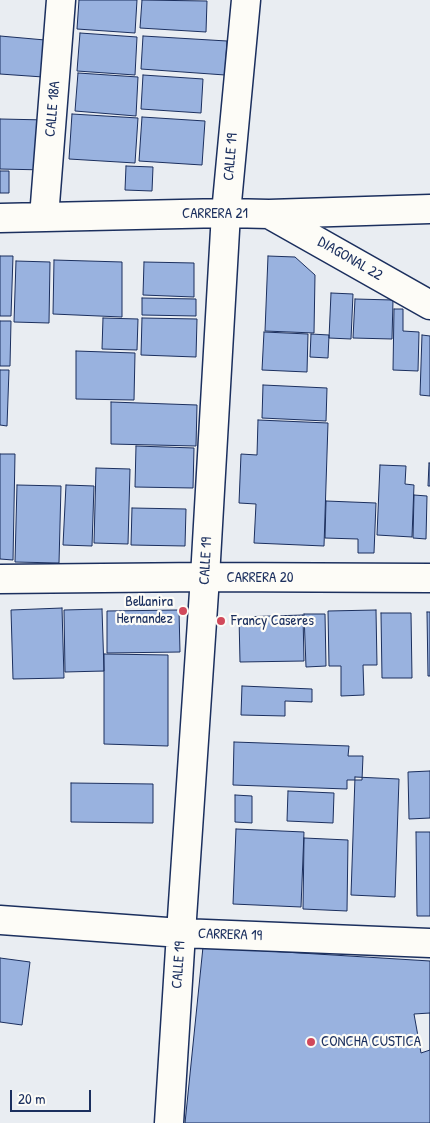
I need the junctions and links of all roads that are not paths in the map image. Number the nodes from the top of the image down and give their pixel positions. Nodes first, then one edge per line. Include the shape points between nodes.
1 (61, 0) edge
2 (246, 0) edge
3 (430, 209) edge
4 (226, 212) junction
5 (269, 214) junction
6 (44, 217) junction
7 (0, 218) edge
8 (430, 305) edge
9 (205, 577) junction
10 (430, 578) edge
11 (0, 579) edge
12 (0, 920) edge
13 (181, 933) junction
14 (430, 943) edge
15 (169, 1123) edge

1 - 6 street, CALLE 18A
2 - 4 street, CALLE 19
3 - 5 street, CARRERA 21
4 - 5 street, CARRERA 21
4 - 6 street, CARRERA 21
4 - 9 street, CALLE 19
5 - 8 street, DIAGONAL 22
6 - 7 street, CARRERA 21
9 - 10 street, CARRERA 20
9 - 11 street, CARRERA 20
9 - 13 street, CALLE 19
12 - 13 street, CARRERA 19
13 - 14 street, CARRERA 19
13 - 15 street, CALLE 19

